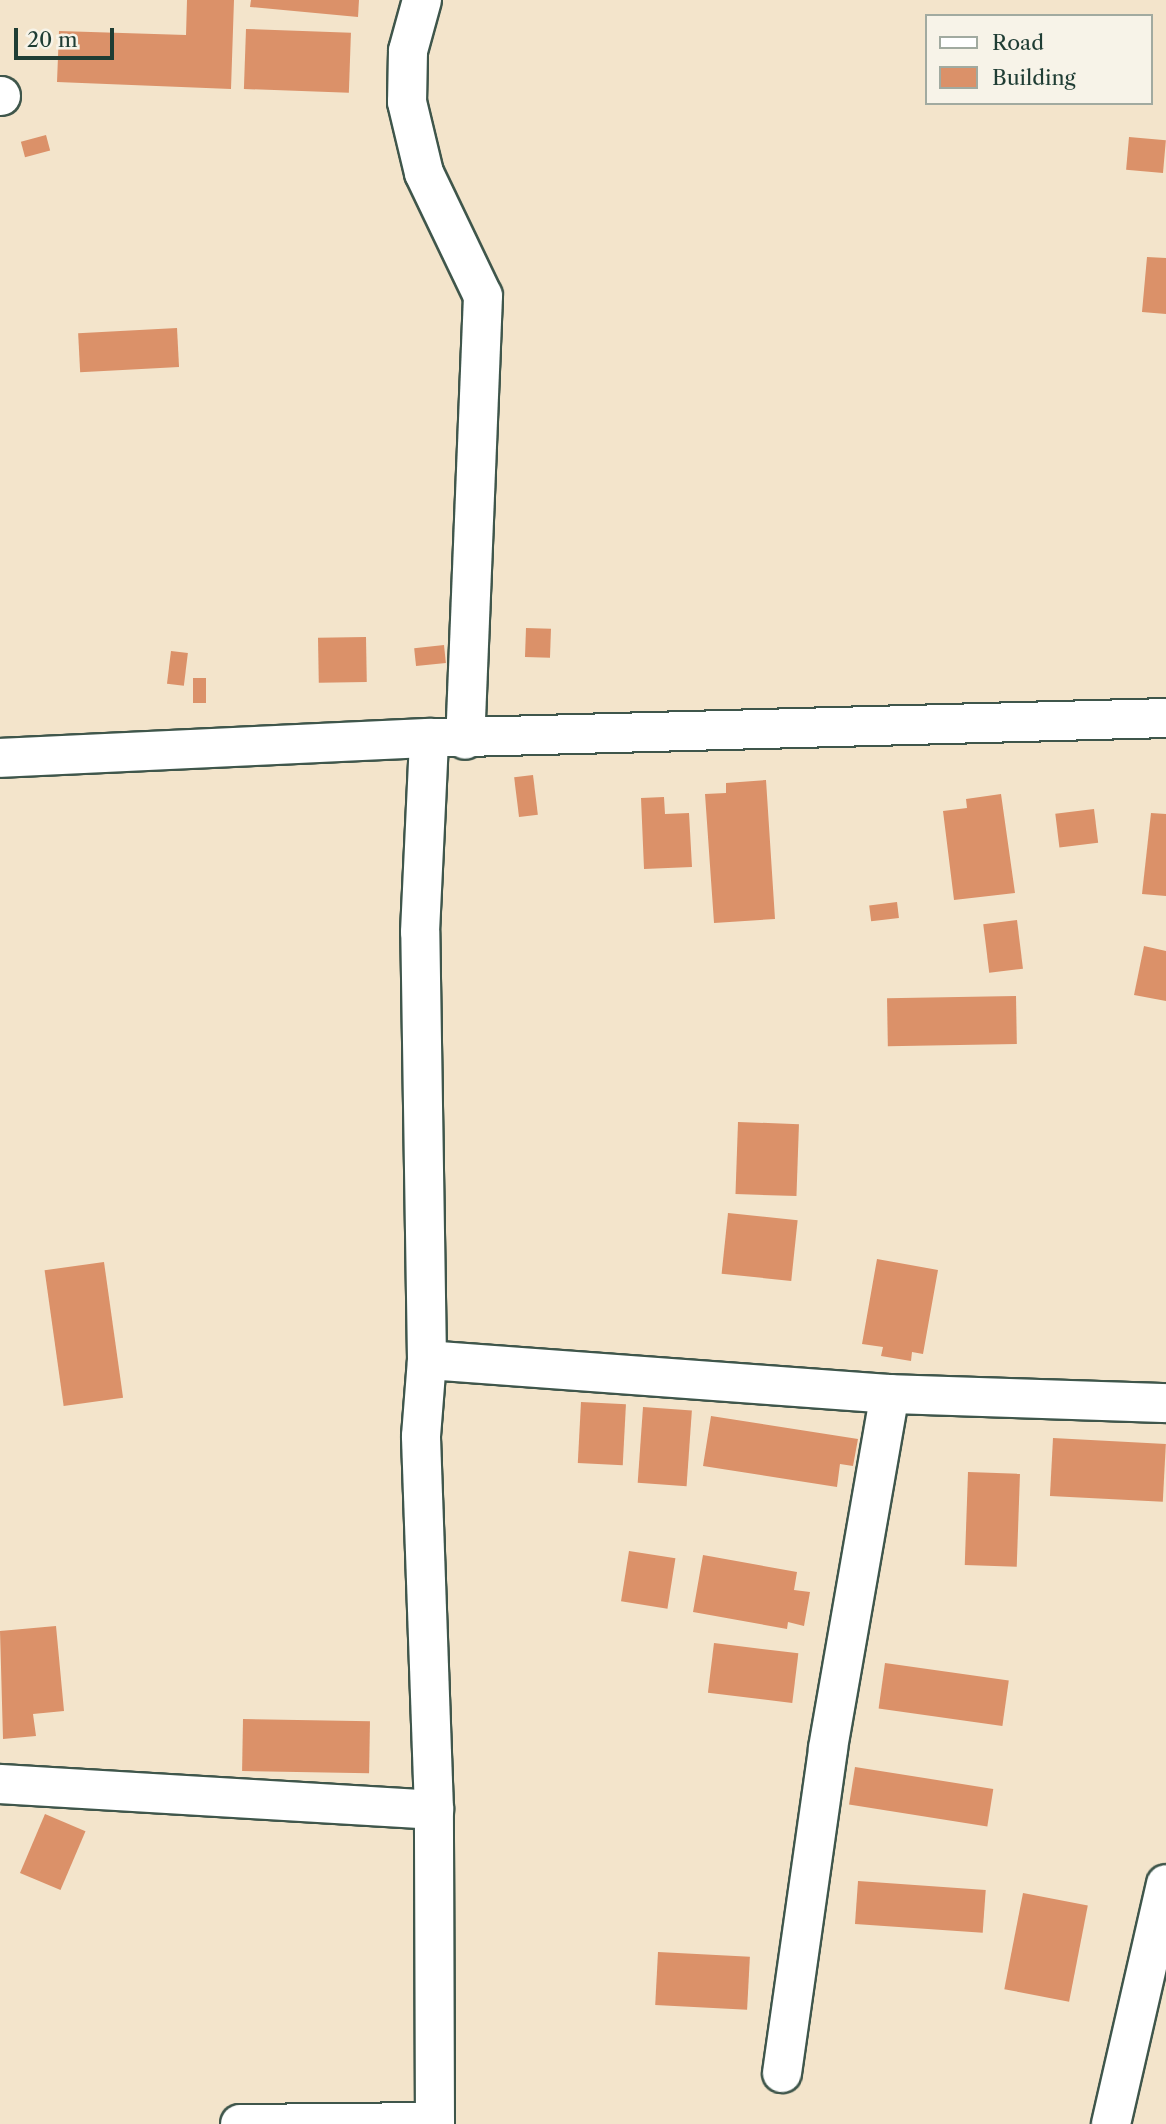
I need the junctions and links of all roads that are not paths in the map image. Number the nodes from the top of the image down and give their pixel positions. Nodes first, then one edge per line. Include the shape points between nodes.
1 (422, 0) edge
2 (1166, 718) edge
3 (447, 739) junction
4 (0, 758) edge
5 (427, 1360) junction
6 (890, 1394) junction
7 (1166, 1403) edge
8 (0, 1783) edge
9 (434, 1810) junction
10 (1166, 1884) edge
11 (782, 2073) dead end
12 (435, 2123) edge
13 (240, 2124) edge
14 (1111, 2124) edge

1 - 3 street via 408,51 407,102 425,173 483,296
2 - 3 street
3 - 4 street
3 - 5 street via 420,959
5 - 6 street
5 - 9 street via 421,1450
6 - 7 street
6 - 11 street via 828,1748
8 - 9 street
9 - 12 street
10 - 14 street
12 - 13 street

